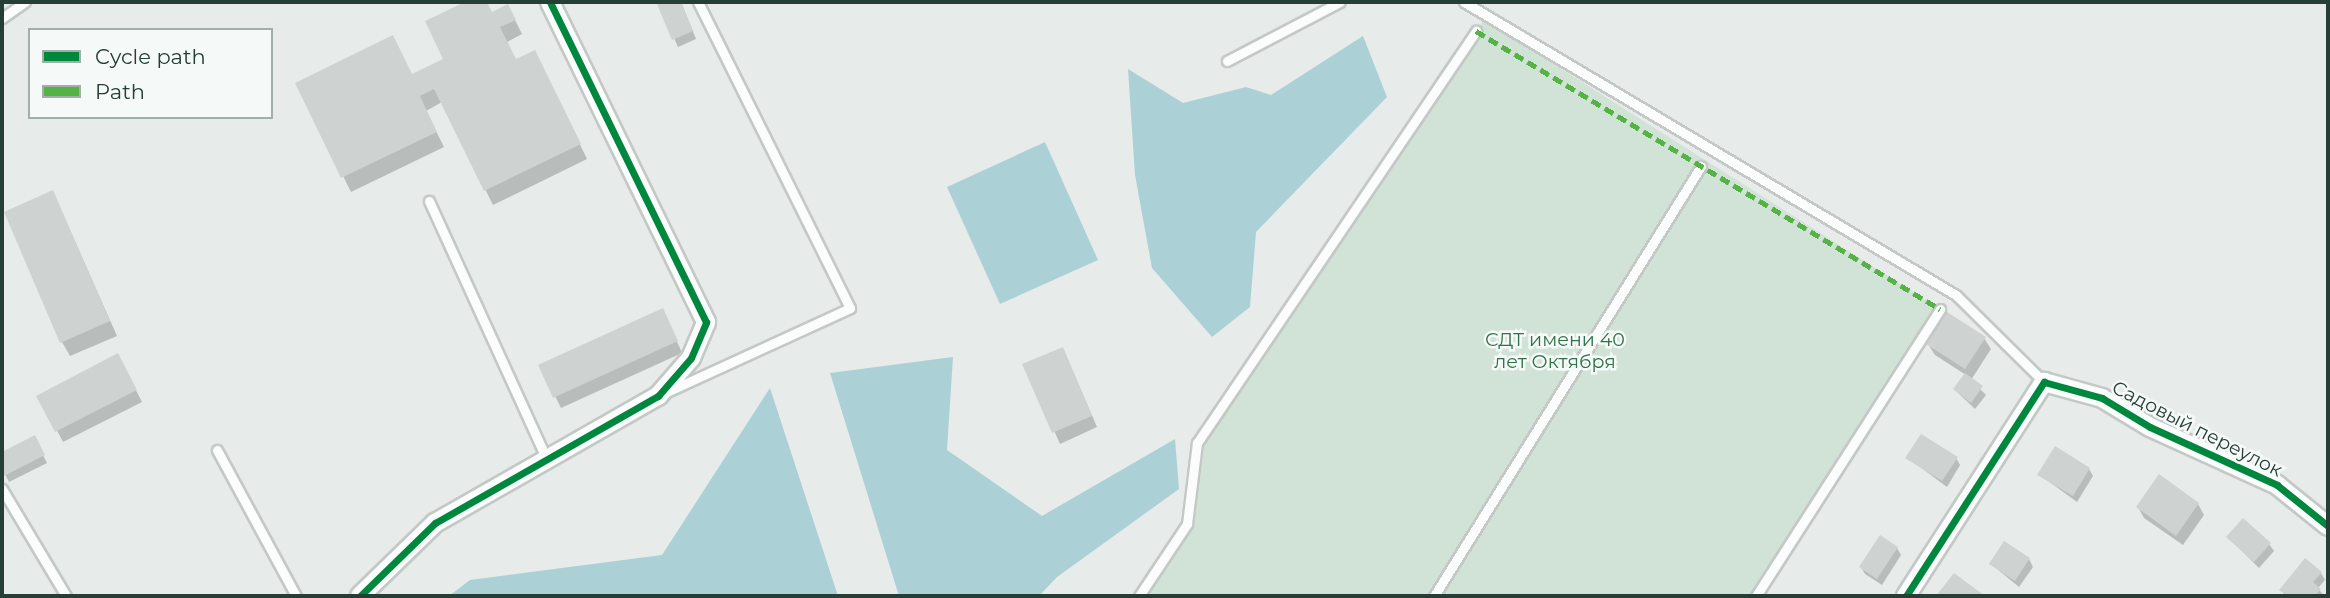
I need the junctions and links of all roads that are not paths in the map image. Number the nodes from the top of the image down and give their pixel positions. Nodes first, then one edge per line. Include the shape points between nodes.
1 (25, 2) edge
2 (550, 2) edge
3 (698, 2) edge
4 (1464, 2) edge
5 (1336, 3) edge
6 (2, 18) edge
7 (1476, 32) dead end
8 (1227, 61) dead end
9 (1702, 166) dead end
10 (429, 201) dead end
11 (1940, 309) dead end
12 (2045, 382) junction
13 (658, 396) junction
14 (217, 450) dead end
15 (547, 460) junction
16 (2, 489) edge
17 (2328, 526) edge
18 (66, 596) edge
19 (296, 596) edge
20 (360, 596) edge
21 (1139, 596) edge
22 (1434, 596) edge
23 (1756, 596) edge
24 (1906, 596) edge

1 - 6 lane
2 - 13 street via 706,322 691,358
3 - 13 lane via 850,307
4 - 12 lane via 1956,295
5 - 8 lane
7 - 21 lane via 1197,443 1187,524
9 - 22 lane
10 - 15 lane
11 - 23 lane
12 - 17 street, Садовый переулок via 2102,398 2150,428 2277,485
12 - 24 street
13 - 15 street
14 - 19 lane
15 - 20 street via 435,523
16 - 18 lane

